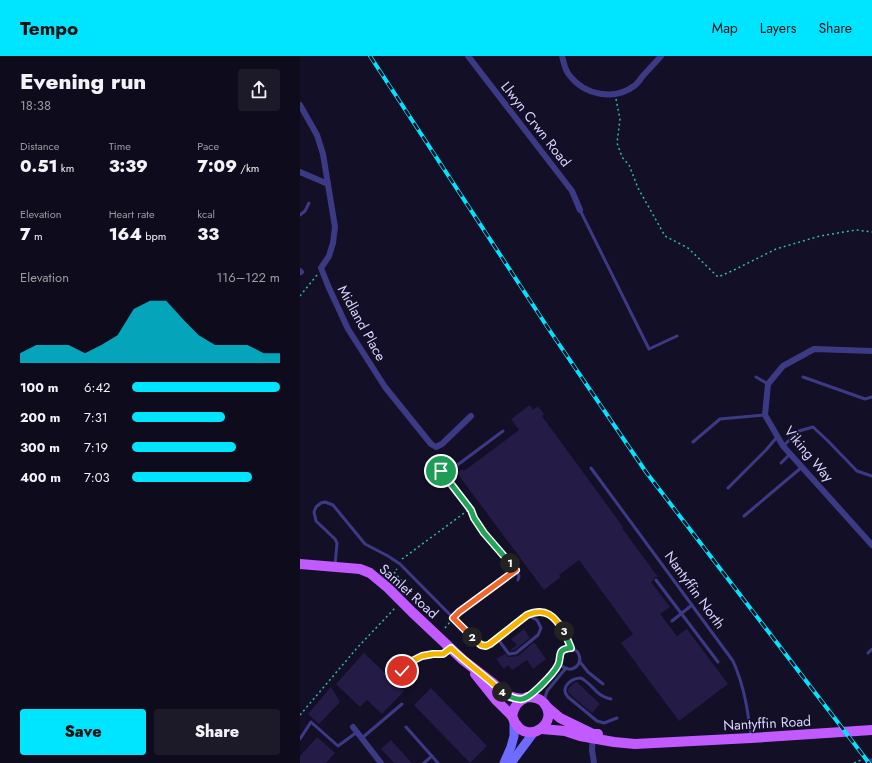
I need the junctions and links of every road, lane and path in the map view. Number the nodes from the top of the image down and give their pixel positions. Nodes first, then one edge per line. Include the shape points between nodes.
1 (468, 56) edge
2 (562, 56) edge
3 (661, 56) edge
4 (615, 94) junction
5 (300, 105) edge
6 (300, 172) edge
7 (328, 184) junction
8 (309, 203) dead end
9 (580, 210) joint
10 (300, 215) edge
11 (872, 232) edge
12 (322, 268) junction
13 (300, 296) edge
14 (677, 336) dead end
15 (872, 351) edge
16 (756, 377) dead end
17 (803, 377) dead end
18 (768, 384) junction
19 (872, 397) edge
20 (765, 415) junction
21 (471, 416) dead end
22 (503, 431) dead end
23 (777, 438) junction
24 (693, 442) dead end
25 (783, 446) junction
26 (790, 454) junction
27 (781, 462) dead end
28 (802, 467) junction
29 (592, 468) dead end
30 (441, 471) dead end
31 (444, 475) junction
32 (872, 476) edge
33 (728, 488) dead end
34 (471, 510) junction
35 (744, 516) dead end
36 (872, 545) edge
37 (300, 564) edge
38 (400, 564) junction
39 (334, 568) junction
40 (516, 570) junction
41 (518, 580) dead end
42 (656, 580) dead end
43 (395, 585) dead end
44 (692, 605) junction
45 (395, 608) dead end
46 (682, 614) junction
47 (527, 615) junction
48 (453, 618) junction
49 (672, 621) dead end
50 (444, 628) dead end
51 (497, 638) junction
52 (451, 648) junction
53 (571, 648) junction
54 (872, 649) edge
55 (868, 653) dead end
56 (463, 660) junction
57 (559, 661) junction
58 (580, 662) junction
59 (718, 662) dead end
60 (566, 668) junction
61 (402, 671) dead end
62 (603, 684) dead end
63 (525, 698) junction
64 (612, 700) dead end
65 (402, 704) dead end
66 (545, 705) junction
67 (300, 715) edge
68 (513, 718) junction
69 (617, 718) dead end
70 (406, 727) dead end
71 (355, 730) joint
72 (538, 730) junction
73 (872, 730) edge
74 (593, 736) junction
75 (362, 738) junction
76 (752, 738) junction
77 (300, 739) edge
78 (432, 756) junction
79 (872, 761) edge
80 (380, 763) edge
81 (424, 763) edge
82 (438, 763) edge
83 (504, 763) edge
84 (511, 763) edge
85 (594, 763) edge
86 (868, 763) edge

1 - 9 street, Llwyn Crwn Road via 572,191
2 - 4 street via 569,76 578,85 601,94
3 - 4 street via 634,86
4 - 11 path via 620,119 617,143 665,236 688,248 718,276 776,249 820,236 856,230
5 - 7 street via 317,135 324,154
6 - 7 street
7 - 12 street via 334,227 333,243
8 - 10 lane
9 - 14 lane via 649,349
12 - 13 path
12 - 21 street, Midland Place via 328,288 348,329 385,387 431,444 436,447 442,444
15 - 18 street via 814,349 783,366
16 - 18 lane
17 - 19 lane via 864,398
18 - 20 street
20 - 23 street, Viking Way
20 - 24 lane via 720,419
22 - 31 lane
23 - 25 street, Viking Way
23 - 33 lane
25 - 26 street, Viking Way
25 - 32 lane via 799,431 812,427 856,472
26 - 27 lane
26 - 28 street, Viking Way
28 - 35 lane
28 - 36 street, Viking Way
29 - 44 lane, Nantyffin North
30 - 31 lane
31 - 34 lane
34 - 38 path via 466,511 402,558
34 - 40 lane via 484,533
37 - 39 main road, Samlet Road
38 - 39 lane via 366,544 333,505 325,502 316,507 314,517 337,543
38 - 43 path via 394,572 401,580
38 - 48 lane
39 - 52 main road, Samlet Road via 360,569 370,573
40 - 41 lane
40 - 48 path
42 - 46 lane
44 - 46 lane
44 - 76 lane, Nantyffin North via 733,661 745,694
45 - 67 path via 356,648
46 - 49 lane
46 - 59 lane
47 - 51 lane
47 - 51 lane via 537,620 541,628 538,635 516,654 509,654
47 - 53 lane via 544,612 552,616 566,634
48 - 50 path
48 - 51 lane via 481,645 486,646
52 - 56 main road, Samlet Road
52 - 61 lane via 443,654 422,656
53 - 57 lane via 562,651
53 - 58 lane via 579,653
54 - 55 lane
56 - 63 main road, Samlet Road via 502,692 516,698
56 - 68 main road, Samlet Road
57 - 60 lane
57 - 63 lane via 558,666 540,687
58 - 60 lane via 572,669
58 - 62 lane
60 - 66 lane via 547,691
63 - 66 main road via 536,698
63 - 68 main road via 515,706
64 - 69 lane via 604,698 582,678 573,679 565,688 568,697 597,721 604,723
65 - 75 lane
66 - 72 main road via 548,711 547,721
66 - 74 main road, Nantyffin Road via 560,718
68 - 72 main road via 516,725 524,731
68 - 83 street via 514,736
70 - 78 lane
71 - 75 street
71 - 77 lane via 338,746 311,722
72 - 74 main road, Nantyffin Road
72 - 84 street
73 - 76 main road, Nantyffin Road
74 - 76 main road, Nantyffin Road via 664,742
74 - 85 street
75 - 80 street
78 - 81 lane
78 - 82 lane
79 - 86 street

